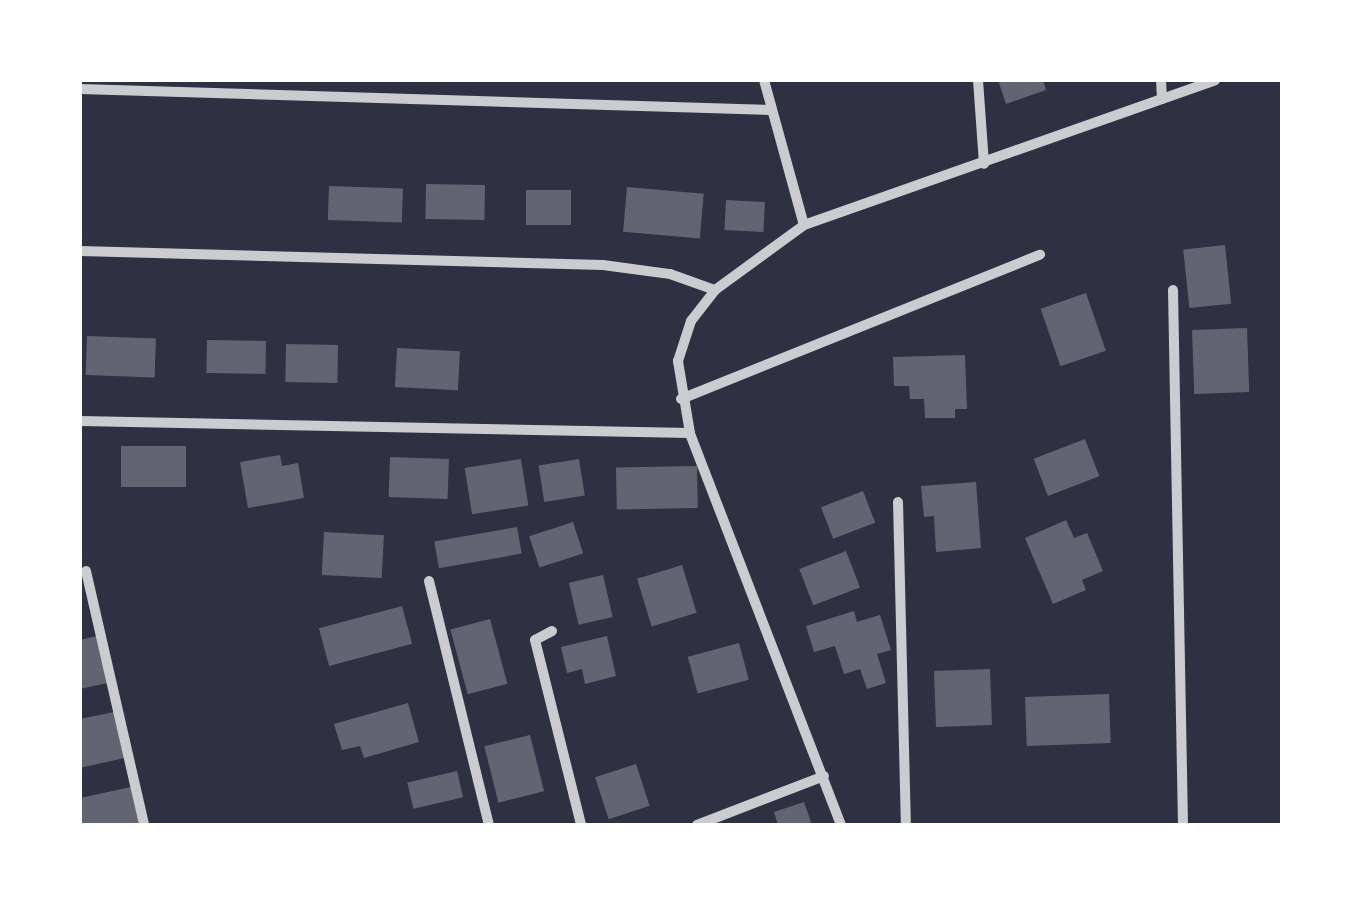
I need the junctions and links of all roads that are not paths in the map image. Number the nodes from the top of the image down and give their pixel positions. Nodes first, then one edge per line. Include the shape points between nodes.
1 (764, 80) edge
2 (978, 80) edge
3 (1161, 80) edge
4 (1215, 80) edge
5 (123, 84) edge
6 (80, 88) edge
7 (1162, 98) junction
8 (772, 110) junction
9 (984, 164) junction
10 (804, 225) junction
11 (80, 251) edge
12 (1040, 255) dead end
13 (715, 290) junction
14 (1173, 290) dead end
15 (680, 399) junction
16 (80, 421) edge
17 (690, 433) junction
18 (898, 502) dead end
19 (86, 570) dead end
20 (428, 580) dead end
21 (552, 632) dead end
22 (824, 776) junction
23 (710, 823) edge
24 (144, 825) edge
25 (488, 825) edge
26 (581, 825) edge
27 (697, 825) edge
28 (841, 825) edge
29 (906, 825) edge
30 (1184, 825) edge

1 - 8 street
2 - 9 street
3 - 7 street
4 - 7 street
5 - 6 street
5 - 8 street
7 - 9 street
8 - 10 street
9 - 10 street
10 - 13 street
11 - 13 street via 603,266 670,274
12 - 15 street
13 - 15 street via 684,340
14 - 30 street
15 - 17 street
16 - 17 street
17 - 22 street
18 - 29 street
19 - 24 street
20 - 25 street
21 - 26 street via 535,640
22 - 23 street
22 - 28 street
23 - 27 street

